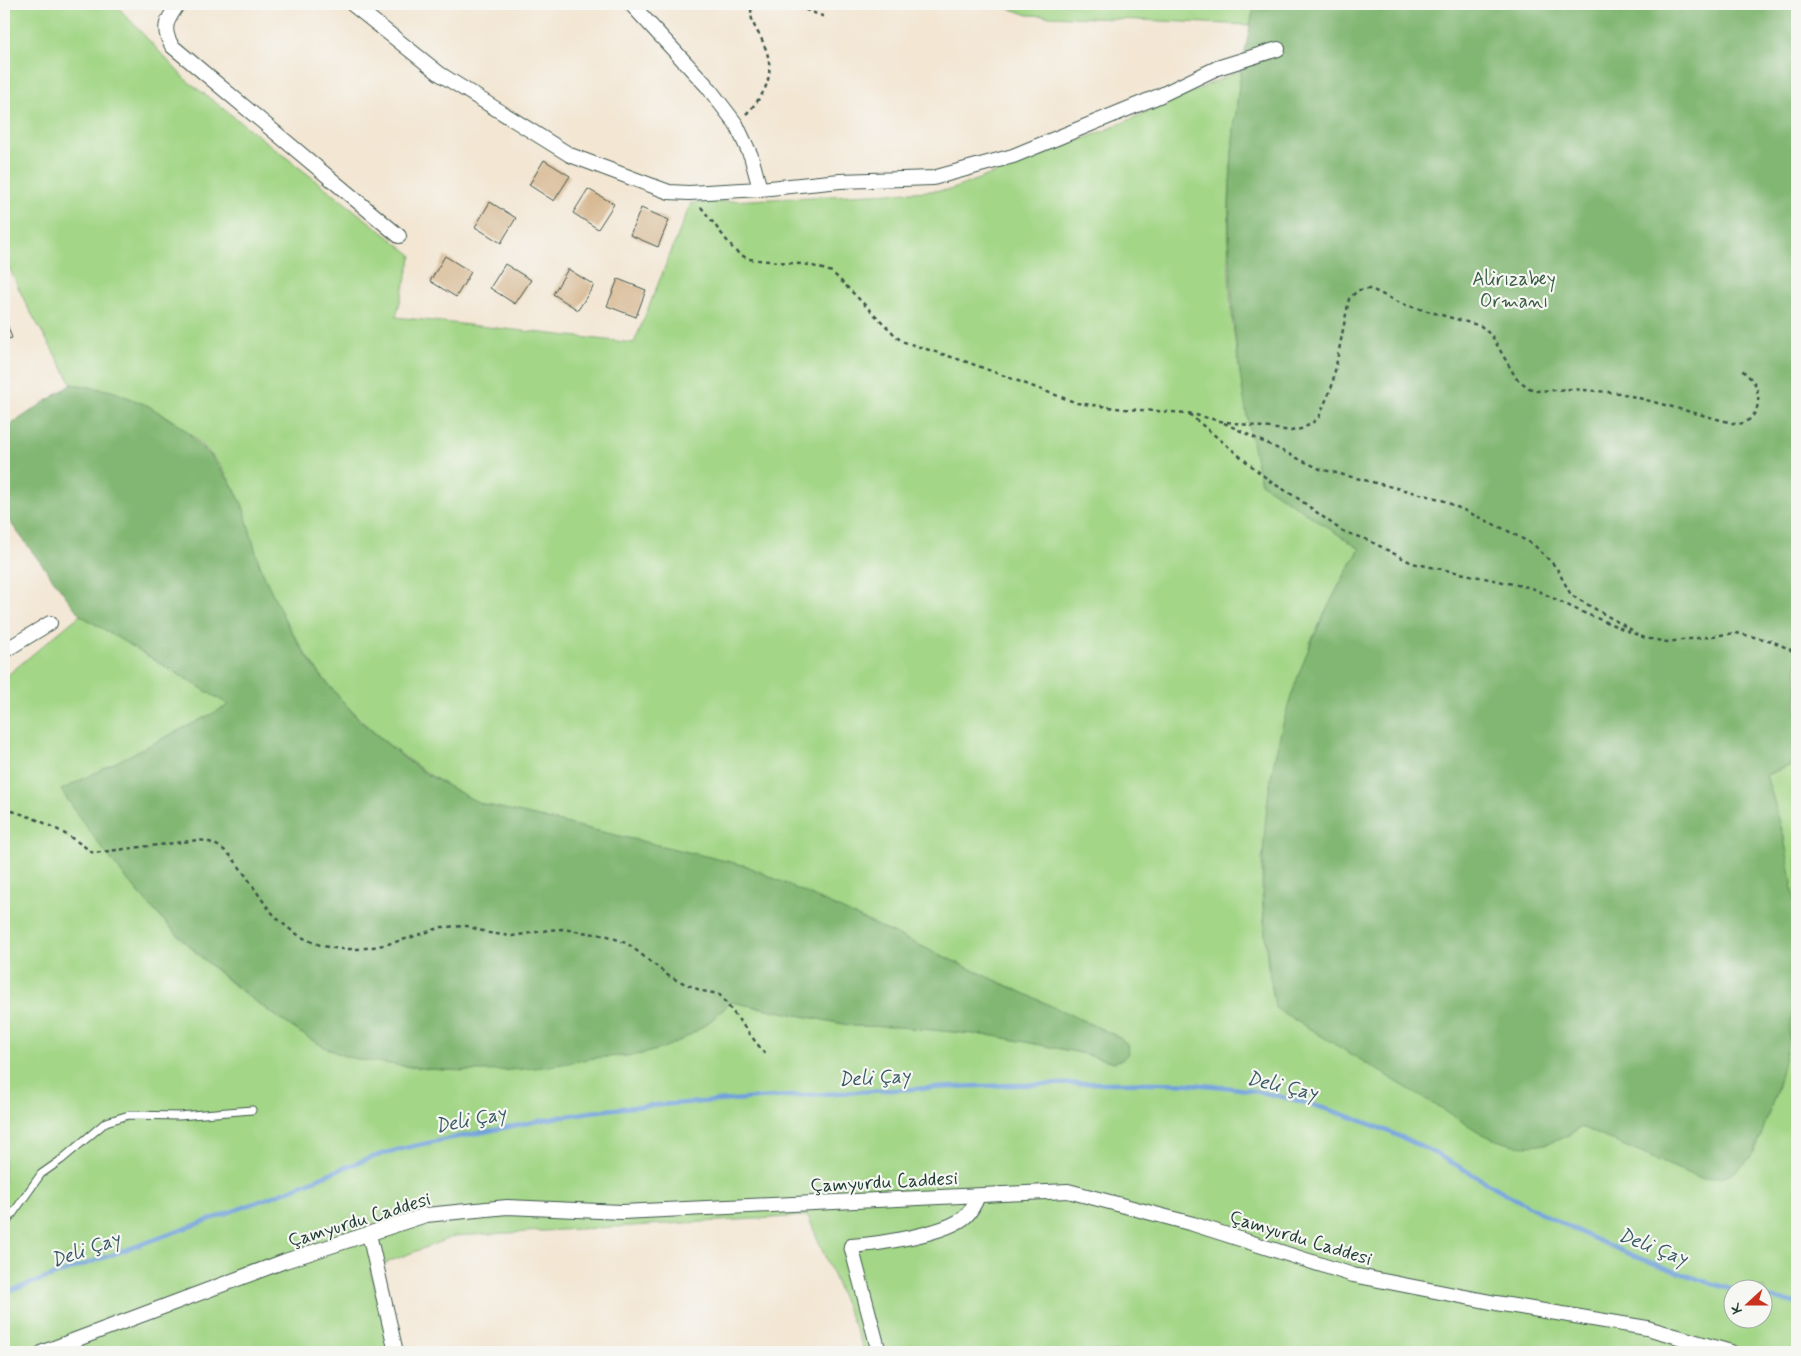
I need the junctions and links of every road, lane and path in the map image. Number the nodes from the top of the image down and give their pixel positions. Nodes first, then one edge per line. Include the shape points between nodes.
1 (178, 4) edge
2 (352, 4) edge
3 (631, 4) edge
4 (752, 4) edge
5 (790, 4) edge
6 (825, 17) dead end
7 (1278, 49) dead end
8 (736, 124) junction
9 (760, 189) junction
10 (689, 192) junction
11 (399, 236) dead end
12 (1741, 369) dead end
13 (1188, 413) junction
14 (1220, 421) junction
15 (50, 623) dead end
16 (1645, 638) junction
17 (4, 651) edge
18 (1797, 652) edge
19 (4, 809) edge
20 (766, 1054) dead end
21 (252, 1110) dead end
22 (978, 1196) junction
23 (4, 1226) edge
24 (369, 1234) junction
25 (43, 1352) edge
26 (396, 1352) edge
27 (879, 1352) edge
28 (1731, 1352) edge

1 - 11 street via 166,24 172,46
2 - 10 street via 440,74 570,155 668,192
3 - 8 street via 707,86
4 - 8 path via 752,22 765,47 769,64 768,82 761,98
5 - 6 path
7 - 9 street via 1217,68 1159,96 1013,156 934,178 840,181
8 - 9 street via 751,156
9 - 10 street
10 - 13 path via 735,251 748,259 810,265 832,272 902,341 1077,403
12 - 14 path via 1750,376 1758,396 1755,413 1742,424 1620,393 1572,389 1537,391 1516,378 1492,336 1481,326 1402,304 1364,289 1349,299 1332,386 1319,417 1311,424 1291,431
13 - 14 path
13 - 16 path via 1272,482 1342,531 1368,540 1412,563 1532,588
14 - 16 path via 1320,469 1440,498 1506,530 1534,545 1556,567 1571,595
15 - 17 street
16 - 18 path via 1666,642 1736,633 1772,641
19 - 20 path via 53,827 93,853 198,840 213,843 230,854 279,920 305,938 333,948 369,948 455,925 500,935 562,929 618,939 670,977 694,988 719,994
21 - 23 lane via 179,1116 129,1115 106,1122 41,1174
22 - 24 street, Çamyurdu Caddesi via 622,1212 507,1207 426,1215
22 - 27 street via 966,1216 949,1226 887,1243 850,1246
22 - 28 street, Çamyurdu Caddesi via 1068,1191 1193,1224 1353,1275 1647,1328
24 - 25 street, Çamyurdu Caddesi via 286,1261
24 - 26 street

